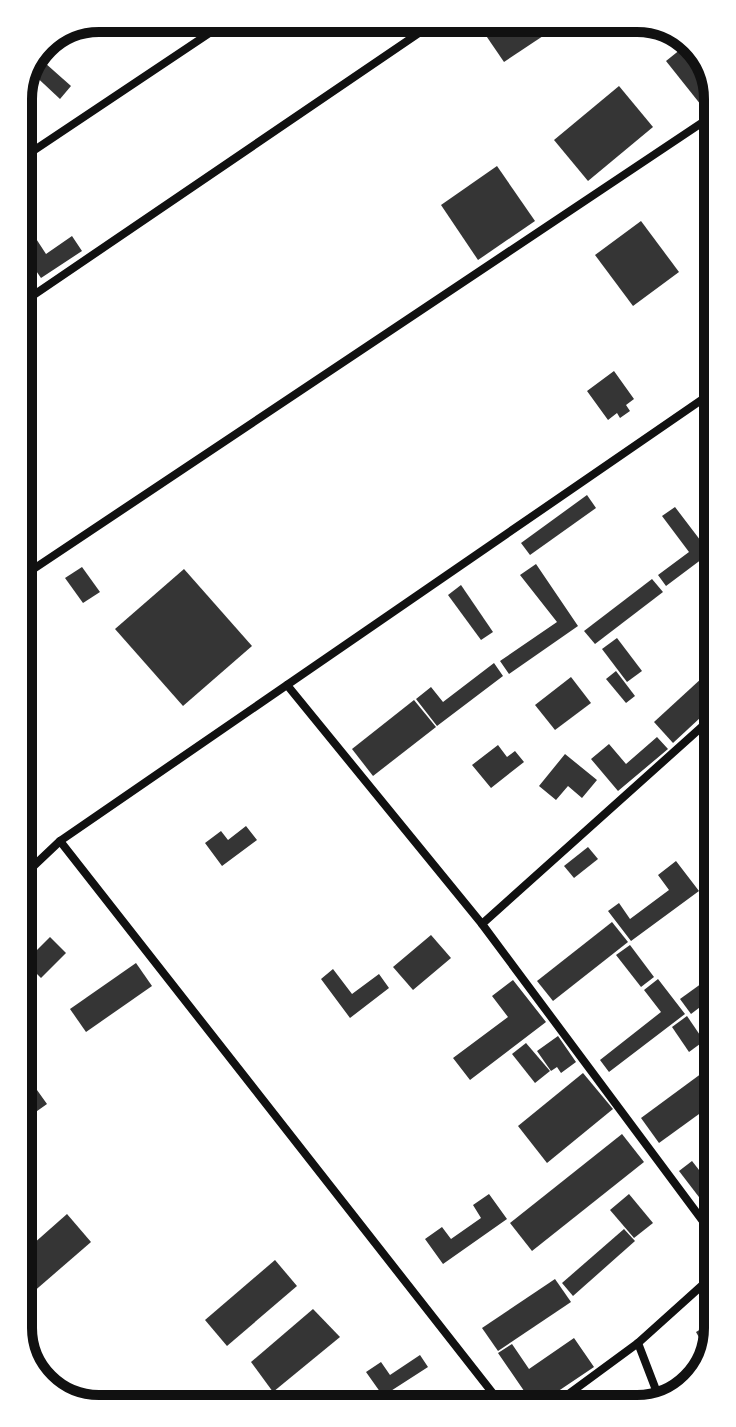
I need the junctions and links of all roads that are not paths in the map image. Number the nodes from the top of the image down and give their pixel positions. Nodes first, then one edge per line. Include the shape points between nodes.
1 (211, 32) edge
2 (420, 32) edge
3 (704, 121) edge
4 (32, 152) edge
5 (32, 296) edge
6 (704, 398) edge
7 (32, 570) edge
8 (287, 685) junction
9 (704, 725) edge
10 (60, 841) junction
11 (32, 868) edge
12 (482, 924) junction
13 (704, 1223) edge
14 (704, 1284) edge
15 (638, 1343) junction
16 (657, 1392) edge
17 (494, 1395) edge
18 (567, 1395) edge

1 - 4 street
2 - 5 street
3 - 7 street
6 - 8 street
8 - 10 street
8 - 12 street
9 - 12 street
10 - 11 street
10 - 17 street
12 - 13 street
14 - 15 street
15 - 16 street
15 - 18 street

